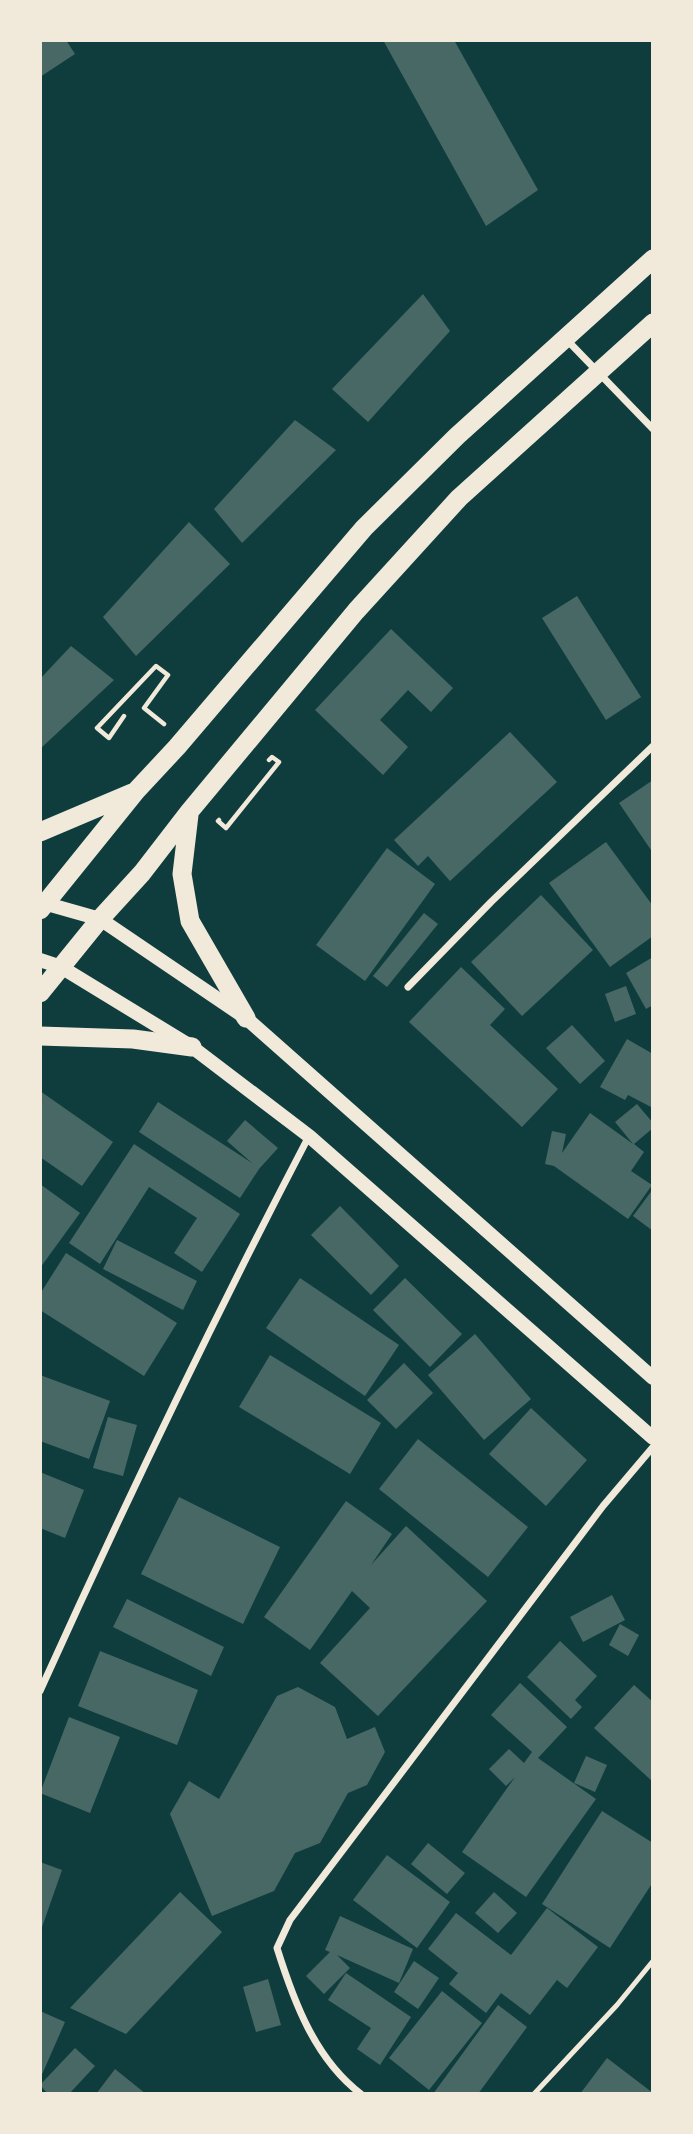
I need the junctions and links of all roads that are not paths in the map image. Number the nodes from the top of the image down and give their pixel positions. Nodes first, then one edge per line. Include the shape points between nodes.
1 (653, 259) edge
2 (653, 323) edge
3 (566, 338) junction
4 (598, 373) junction
5 (653, 429) edge
6 (653, 746) edge
7 (136, 791) junction
8 (189, 812) junction
9 (40, 832) edge
10 (42, 905) edge
11 (100, 919) junction
12 (40, 960) edge
13 (61, 967) junction
14 (408, 987) dead end
15 (40, 993) edge
16 (246, 1018) junction
17 (40, 1036) edge
18 (192, 1047) junction
19 (309, 1136) junction
20 (653, 1378) edge
21 (653, 1438) edge
22 (653, 1447) edge
23 (40, 1690) edge
24 (653, 1961) edge
25 (361, 2094) edge
26 (534, 2094) edge

1 - 3 highway
2 - 4 highway
3 - 4 street
3 - 7 highway via 364,528
4 - 5 street
4 - 8 highway via 459,498 356,611
6 - 14 street
7 - 9 highway
7 - 10 highway
8 - 11 highway
8 - 16 highway via 182,874 190,922
10 - 11 main road
11 - 13 highway
11 - 16 main road
12 - 13 main road
13 - 15 highway
13 - 18 main road
16 - 20 main road
17 - 18 highway via 133,1039
18 - 19 main road
19 - 21 main road
19 - 23 street via 120,1516
22 - 25 street via 414,1752 290,1920 281,1939 277,1948 289,1987 311,2036 344,2081
24 - 26 lane

